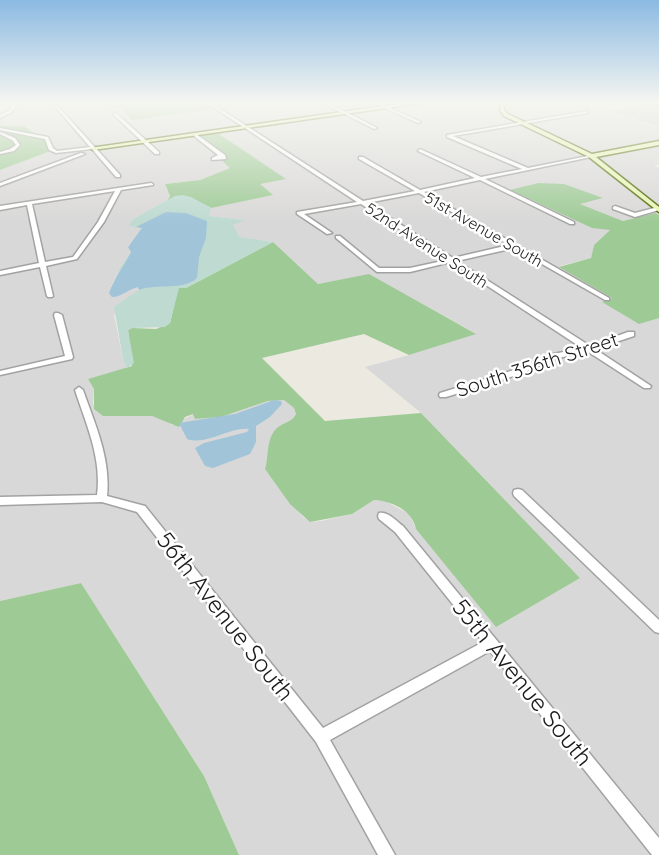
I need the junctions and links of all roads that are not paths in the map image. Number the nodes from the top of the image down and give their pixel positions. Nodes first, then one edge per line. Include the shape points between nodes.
1 (16, 143) edge
2 (49, 143) edge
3 (88, 143) edge
4 (131, 143) edge
5 (147, 143) edge
6 (205, 143) edge
7 (268, 143) edge
8 (465, 143) edge
9 (563, 143) edge
10 (659, 143) edge
11 (93, 148) junction
12 (420, 150) dead end
13 (0, 153) edge
14 (157, 153) dead end
15 (221, 155) dead end
16 (591, 156) junction
17 (361, 158) dead end
18 (527, 169) junction
19 (118, 176) dead end
20 (480, 179) junction
21 (151, 184) dead end
22 (0, 186) edge
23 (119, 189) junction
24 (419, 192) junction
25 (360, 201) junction
26 (29, 203) junction
27 (0, 208) edge
28 (615, 208) dead end
29 (658, 208) edge
30 (572, 223) dead end
31 (329, 233) dead end
32 (338, 237) dead end
33 (514, 246) junction
34 (451, 261) junction
35 (43, 265) junction
36 (0, 273) edge
37 (50, 296) dead end
38 (607, 299) dead end
39 (58, 315) dead end
40 (631, 334) dead end
41 (590, 348) junction
42 (0, 373) edge
43 (647, 386) dead end
44 (79, 390) dead end
45 (443, 395) dead end
46 (518, 494) dead end
47 (102, 498) junction
48 (0, 501) edge
49 (382, 516) dead end
50 (659, 628) edge
51 (492, 644) junction
52 (321, 736) junction
53 (659, 851) edge
54 (387, 855) edge

1 - 13 street via 12,150
2 - 11 street via 57,152
3 - 11 street
4 - 11 street
5 - 14 street
6 - 15 street
7 - 25 street, 52nd Avenue South
8 - 18 street
9 - 16 street
10 - 16 street
11 - 19 street
11 - 22 street
12 - 20 street
16 - 18 street
16 - 29 street
17 - 24 street, 51st Avenue South
18 - 20 street
20 - 24 street
20 - 30 street
21 - 23 street
23 - 26 street
23 - 35 street via 75,258
24 - 25 street
24 - 33 street, 51st Avenue South
25 - 31 street via 299,213
25 - 34 street, 52nd Avenue South
26 - 27 street
26 - 35 street
28 - 29 street via 635,215
32 - 34 street via 377,270 410,270
33 - 34 street
33 - 38 street, 51st Avenue South
34 - 41 street, 52nd Avenue South
35 - 36 street
35 - 37 street
39 - 42 street via 69,357
40 - 41 street, South 356th Street
41 - 43 street, 52nd Avenue South
41 - 45 street, South 356th Street via 552,357
44 - 47 street via 100,458 105,483
46 - 50 street
47 - 48 street
47 - 52 street, 56th Avenue South via 132,505 147,515
49 - 51 street, 55th Avenue South via 399,529
51 - 52 street
51 - 53 street, 55th Avenue South
52 - 54 street, 56th Avenue South

